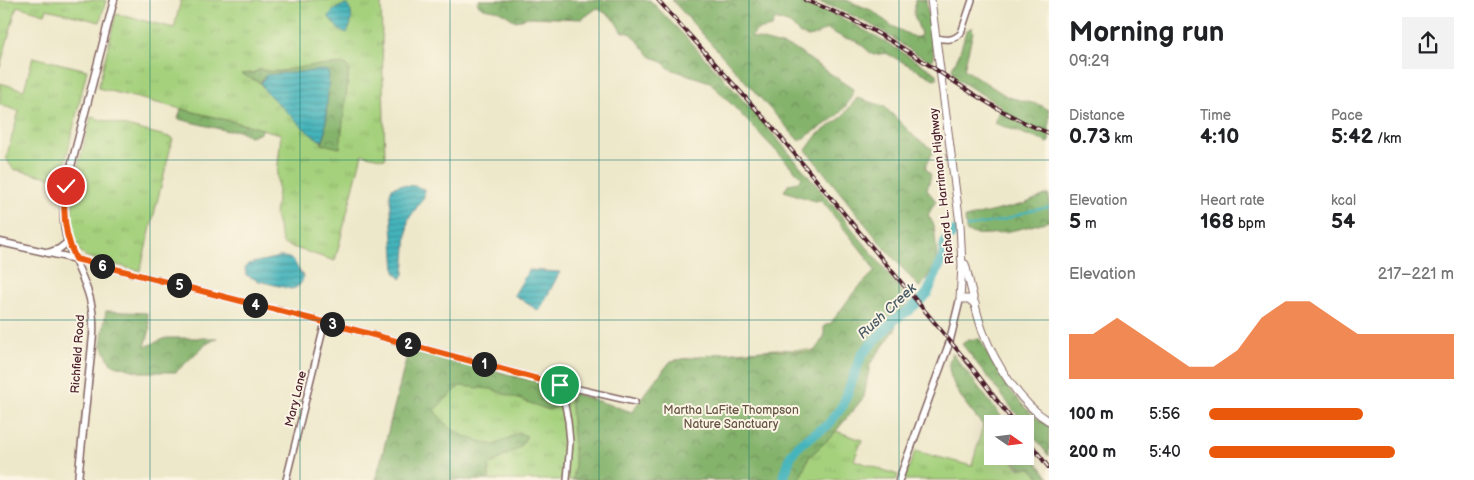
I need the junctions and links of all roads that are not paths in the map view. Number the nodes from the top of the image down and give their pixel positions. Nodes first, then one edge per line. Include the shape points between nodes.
1 (114, 0) edge
2 (931, 0) edge
3 (972, 0) edge
4 (936, 38) junction
5 (0, 242) edge
6 (68, 242) junction
7 (47, 253) junction
8 (962, 254) junction
9 (76, 259) junction
10 (960, 299) junction
11 (975, 304) junction
12 (325, 322) junction
13 (560, 385) junction
14 (635, 402) dead end
15 (1049, 421) edge
16 (78, 480) edge
17 (286, 480) edge
18 (567, 480) edge
19 (899, 480) edge

1 - 6 street, Richfield Road via 66,186 64,217
2 - 4 main road, Richard L. Harriman Highway
3 - 4 street via 961,34 945,40
4 - 8 main road, Richard L. Harriman Highway
5 - 7 street
6 - 7 street
6 - 9 street, Richfield Road
7 - 9 street
8 - 10 main road, Richard L. Harriman Highway
8 - 11 main road
9 - 12 street
9 - 16 street, Richfield Road via 88,290 94,324
10 - 11 main road via 969,299
10 - 19 street, Richard L. Harriman Highway via 949,344
11 - 15 main road via 987,342 1008,378 1031,408
12 - 13 street
12 - 17 street, Mary Lane
13 - 14 street
13 - 18 street via 570,435

